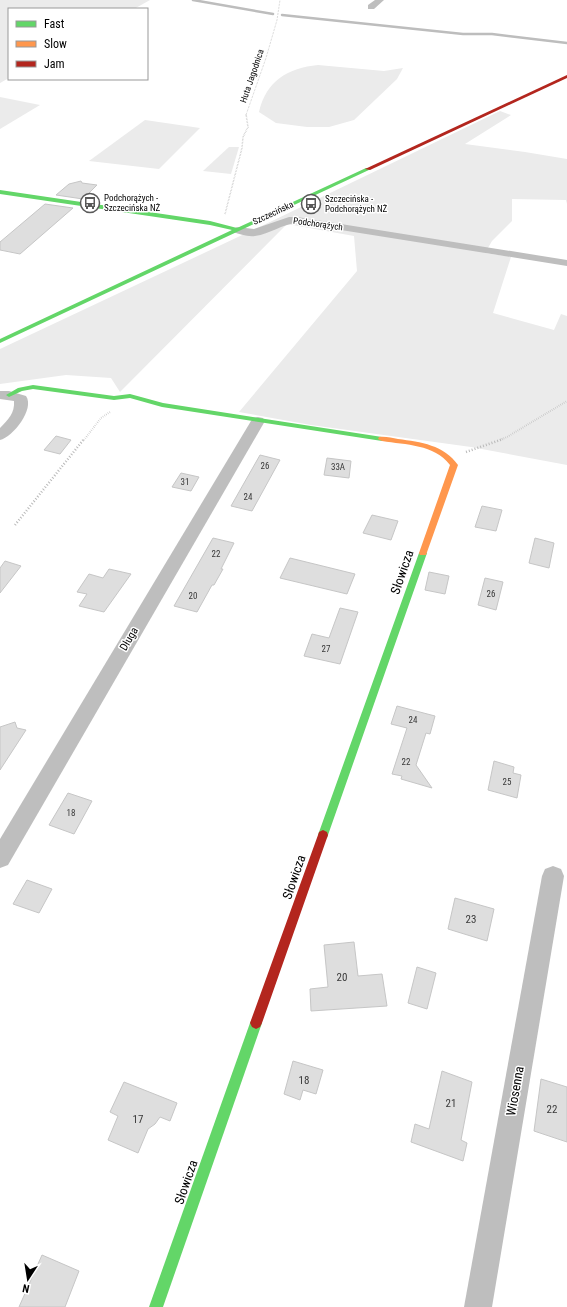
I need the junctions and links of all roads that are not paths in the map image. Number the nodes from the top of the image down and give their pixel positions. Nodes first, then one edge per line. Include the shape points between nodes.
1 (380, 0) edge
2 (371, 7) dead end
3 (567, 76) edge
4 (0, 192) edge
5 (237, 230) junction
6 (567, 263) edge
7 (0, 341) edge
8 (5, 395) edge
9 (258, 421) junction
10 (0, 436) edge
11 (0, 858) edge
12 (553, 876) dead end
13 (156, 1307) edge
14 (478, 1307) edge

1 - 2 street
3 - 5 street, Szczecińska
4 - 5 street, Podchorążych via 222,225
5 - 6 street, Podchorążych via 257,233 286,220 297,220
5 - 7 street, Szczecińska
8 - 9 street via 33,387 114,398 130,396 162,405
8 - 10 street via 21,399 22,406 18,416
9 - 11 street, Długa
9 - 13 street, Słowicza via 402,442 436,450 449,456 454,465
12 - 14 street, Wiosenna

